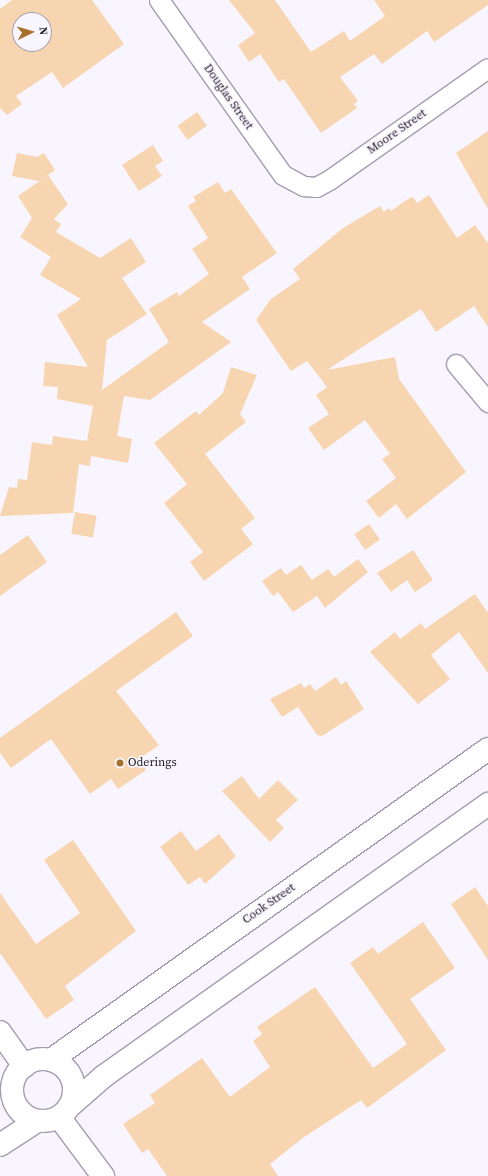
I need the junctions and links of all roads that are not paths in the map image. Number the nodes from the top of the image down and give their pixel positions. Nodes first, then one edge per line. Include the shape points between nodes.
1 (159, 0) edge
2 (488, 68) edge
3 (304, 186) joint
4 (456, 364) dead end
5 (488, 402) edge
6 (488, 749) edge
7 (488, 804) edge
8 (0, 1032) edge
9 (51, 1060) junction
10 (24, 1066) junction
11 (6, 1091) edge
12 (65, 1110) junction
13 (37, 1121) junction
14 (0, 1144) edge
15 (103, 1176) edge

1 - 3 street, Douglas Street via 283,175
2 - 3 street, Moore Street via 329,180 316,187
4 - 5 street
6 - 9 street, Cook Street
7 - 12 street via 104,1076
8 - 10 street
9 - 10 street via 37,1060
9 - 12 street via 71,1076
10 - 11 street
11 - 13 street via 28,1117
12 - 13 street
12 - 15 street
13 - 14 street

